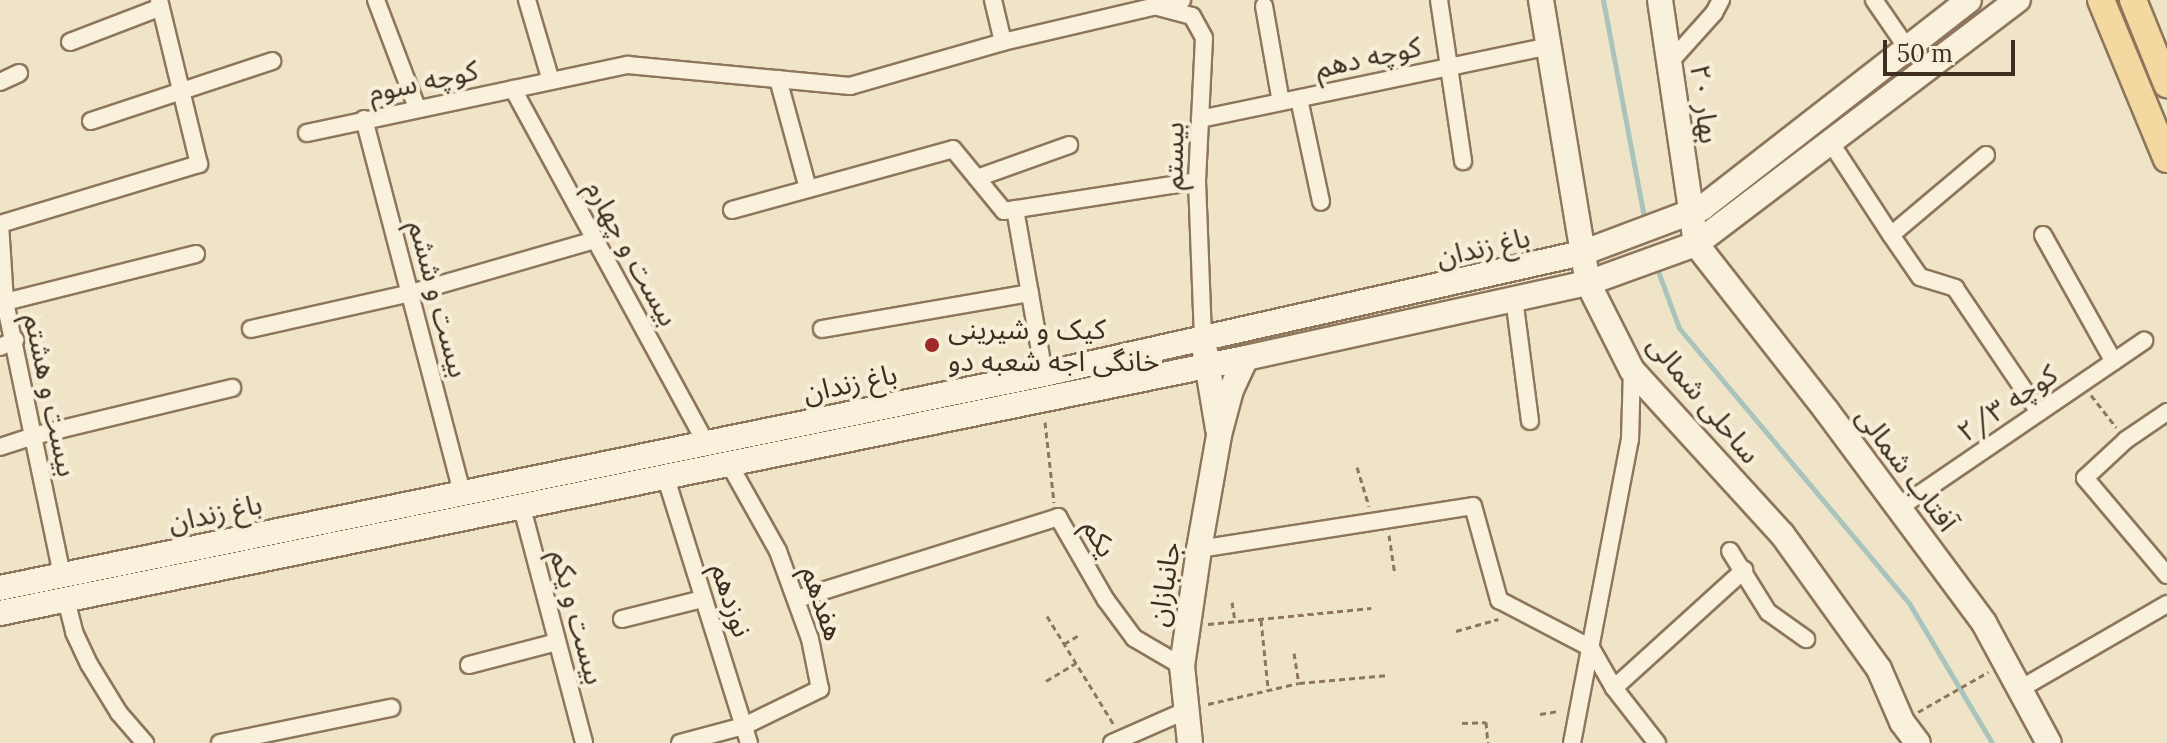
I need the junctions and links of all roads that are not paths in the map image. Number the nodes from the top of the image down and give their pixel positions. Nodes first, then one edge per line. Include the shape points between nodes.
1 (376, 0) edge
2 (527, 0) edge
3 (993, 0) edge
4 (1182, 0) edge
5 (1439, 0) edge
6 (1541, 0) edge
7 (1660, 0) edge
8 (1721, 0) edge
9 (1874, 0) edge
10 (1969, 0) edge
11 (2018, 0) edge
12 (2101, 0) edge
13 (2133, 0) edge
14 (1154, 3) edge
15 (160, 4) edge
16 (1264, 6) dead end
17 (70, 42) dead end
18 (1003, 42) junction
19 (1548, 46) junction
20 (1907, 48) junction
21 (272, 61) dead end
22 (1670, 62) junction
23 (1448, 67) junction
24 (19, 73) dead end
25 (778, 79) junction
26 (551, 81) junction
27 (0, 82) edge
28 (2167, 84) edge
29 (181, 89) junction
30 (513, 89) junction
31 (1299, 99) junction
32 (1281, 102) junction
33 (417, 108) junction
34 (364, 119) junction
35 (1200, 119) junction
36 (91, 121) dead end
37 (307, 133) dead end
38 (1831, 143) junction
39 (1069, 145) dead end
40 (1986, 155) dead end
41 (2167, 159) edge
42 (1463, 161) dead end
43 (977, 178) junction
44 (1197, 181) junction
45 (808, 189) junction
46 (1321, 202) dead end
47 (1015, 209) junction
48 (732, 210) dead end
49 (1680, 219) junction
50 (0, 224) edge
51 (1891, 235) junction
52 (2043, 235) dead end
53 (595, 240) junction
54 (1688, 248) junction
55 (1592, 250) junction
56 (196, 254) dead end
57 (1588, 283) junction
58 (411, 293) junction
59 (1030, 293) junction
60 (1514, 298) junction
61 (3, 299) edge
62 (251, 329) dead end
63 (822, 329) dead end
64 (1203, 339) junction
65 (2144, 341) dead end
66 (7, 344) edge
67 (1246, 358) junction
68 (2114, 362) junction
69 (1206, 366) junction
70 (1632, 370) junction
71 (1043, 386) junction
72 (232, 388) dead end
73 (2039, 412) junction
74 (2167, 412) edge
75 (1530, 421) dead end
76 (1219, 435) junction
77 (33, 436) junction
78 (706, 443) junction
79 (0, 447) edge
80 (728, 462) junction
81 (665, 475) junction
82 (462, 493) junction
83 (521, 504) junction
84 (1899, 508) junction
85 (1199, 549) junction
86 (1730, 551) dead end
87 (1744, 570) junction
88 (2167, 575) edge
89 (64, 587) junction
90 (0, 588) edge
91 (703, 599) junction
92 (797, 599) junction
93 (2167, 604) edge
94 (0, 613) edge
95 (622, 619) dead end
96 (1806, 639) dead end
97 (557, 642) junction
98 (1591, 648) junction
99 (469, 665) dead end
100 (1182, 666) junction
101 (1614, 688) junction
102 (2020, 689) junction
103 (391, 708) dead end
104 (1185, 711) junction
105 (744, 726) junction
106 (1117, 740) edge
107 (1911, 741) edge
108 (145, 743) edge
109 (220, 743) edge
110 (584, 743) edge
111 (680, 743) edge
112 (749, 743) edge
113 (1190, 743) edge
114 (1572, 743) edge
115 (1657, 743) edge
116 (2049, 743) edge

1 - 33 street
2 - 26 street
3 - 18 street
4 - 14 street, کوچه سوم
5 - 23 street
6 - 19 main road, ساحلی شمالی
7 - 22 main road, بهار ۲۰
8 - 22 street
9 - 20 street
10 - 20 main road, باغ زندان
11 - 38 main road, باغ زندان
12 - 41 main road
13 - 28 main road
14 - 18 street, کوچه سوم
14 - 35 street, بیستم via 1192,16 1204,38
15 - 17 street
15 - 29 street
16 - 32 street
18 - 25 street, کوچه سوم via 850,86
19 - 23 street, کوچه دهم
19 - 55 main road, ساحلی شمالی
20 - 49 main road, باغ زندان via 1734,185
21 - 29 street
22 - 49 main road, بهار ۲۰
23 - 31 street, کوچه دهم
23 - 42 street
24 - 27 street
25 - 26 street, کوچه سوم via 628,65
25 - 45 street
26 - 30 street, کوچه سوم
29 - 36 street
29 - 50 street via 199,164
30 - 33 street, کوچه سوم
30 - 53 street, بیست و چهارم
31 - 32 street, کوچه دهم
31 - 46 street
32 - 35 street, کوچه دهم
33 - 34 street, کوچه سوم
34 - 37 street, کوچه سوم
34 - 58 street, بیست و ششم
35 - 44 street, بیستم
38 - 51 street
38 - 54 main road, باغ زندان
39 - 43 street
40 - 51 street
43 - 45 street via 953,149
43 - 47 street via 1004,211
44 - 47 street
44 - 64 street, بیستم
45 - 48 street
47 - 59 street
49 - 54 main road, بهار ۲۰
49 - 55 main road, باغ زندان
50 - 61 street, بیست و هشتم
51 - 73 street via 1920,277 1955,288
52 - 68 street
53 - 58 street
53 - 78 street, بیست و چهارم
54 - 57 main road, باغ زندان
54 - 84 main road, آفتاب شمالی
55 - 57 main road, ساحلی شمالی
55 - 64 main road, باغ زندان
56 - 61 street
57 - 60 main road, باغ زندان
57 - 70 main road, ساحلی شمالی
58 - 62 street
58 - 82 street, بیست و ششم
59 - 63 street
59 - 71 street
60 - 67 main road, باغ زندان
60 - 75 street
61 - 66 street, بیست و هشتم
64 - 69 main road, جانبازان
64 - 71 main road, باغ زندان
65 - 68 street, کوچه ۲/۳
66 - 77 street, بیست و هشتم
67 - 69 main road, باغ زندان
67 - 76 main road, جانبازان
68 - 73 street, کوچه ۲/۳
69 - 71 main road, باغ زندان
69 - 76 main road, جانبازان
70 - 98 street via 1630,440
70 - 107 main road, ساحلی شمالی via 1782,534 1879,669
71 - 78 main road, باغ زندان
71 - 80 main road, باغ زندان
72 - 77 street
73 - 84 street, کوچه ۲/۳
74 - 88 street via 2085,478
76 - 85 main road, جانبازان
77 - 79 street
77 - 89 street, بیست و هشتم
78 - 82 main road, باغ زندان
80 - 81 main road, باغ زندان
80 - 92 street, هفدهم via 778,551
81 - 83 main road, باغ زندان
81 - 91 street, نوزدهم
82 - 89 main road, باغ زندان
83 - 89 main road, باغ زندان
83 - 97 street, بیست و یکم
84 - 102 main road, آفتاب شمالی via 1984,623
85 - 98 street via 1473,506 1499,600
85 - 100 main road, جانبازان
86 - 87 street
87 - 96 street via 1768,612
87 - 101 street
89 - 90 main road, باغ زندان
89 - 94 main road, باغ زندان
89 - 108 street, بیست و هشتم via 74,632 89,664
91 - 95 street
91 - 105 street, نوزدهم
92 - 100 street, یکم via 1058,517 1134,638
92 - 105 street, هفدهم via 820,689
93 - 102 street
97 - 99 street
97 - 110 street, بیست و یکم
98 - 101 street
98 - 114 street
100 - 104 main road, جانبازان
101 - 115 street
102 - 116 main road, آفتاب شمالی
103 - 109 street
104 - 106 street
104 - 113 main road, جانبازان
105 - 111 street
105 - 112 street, نوزدهم

